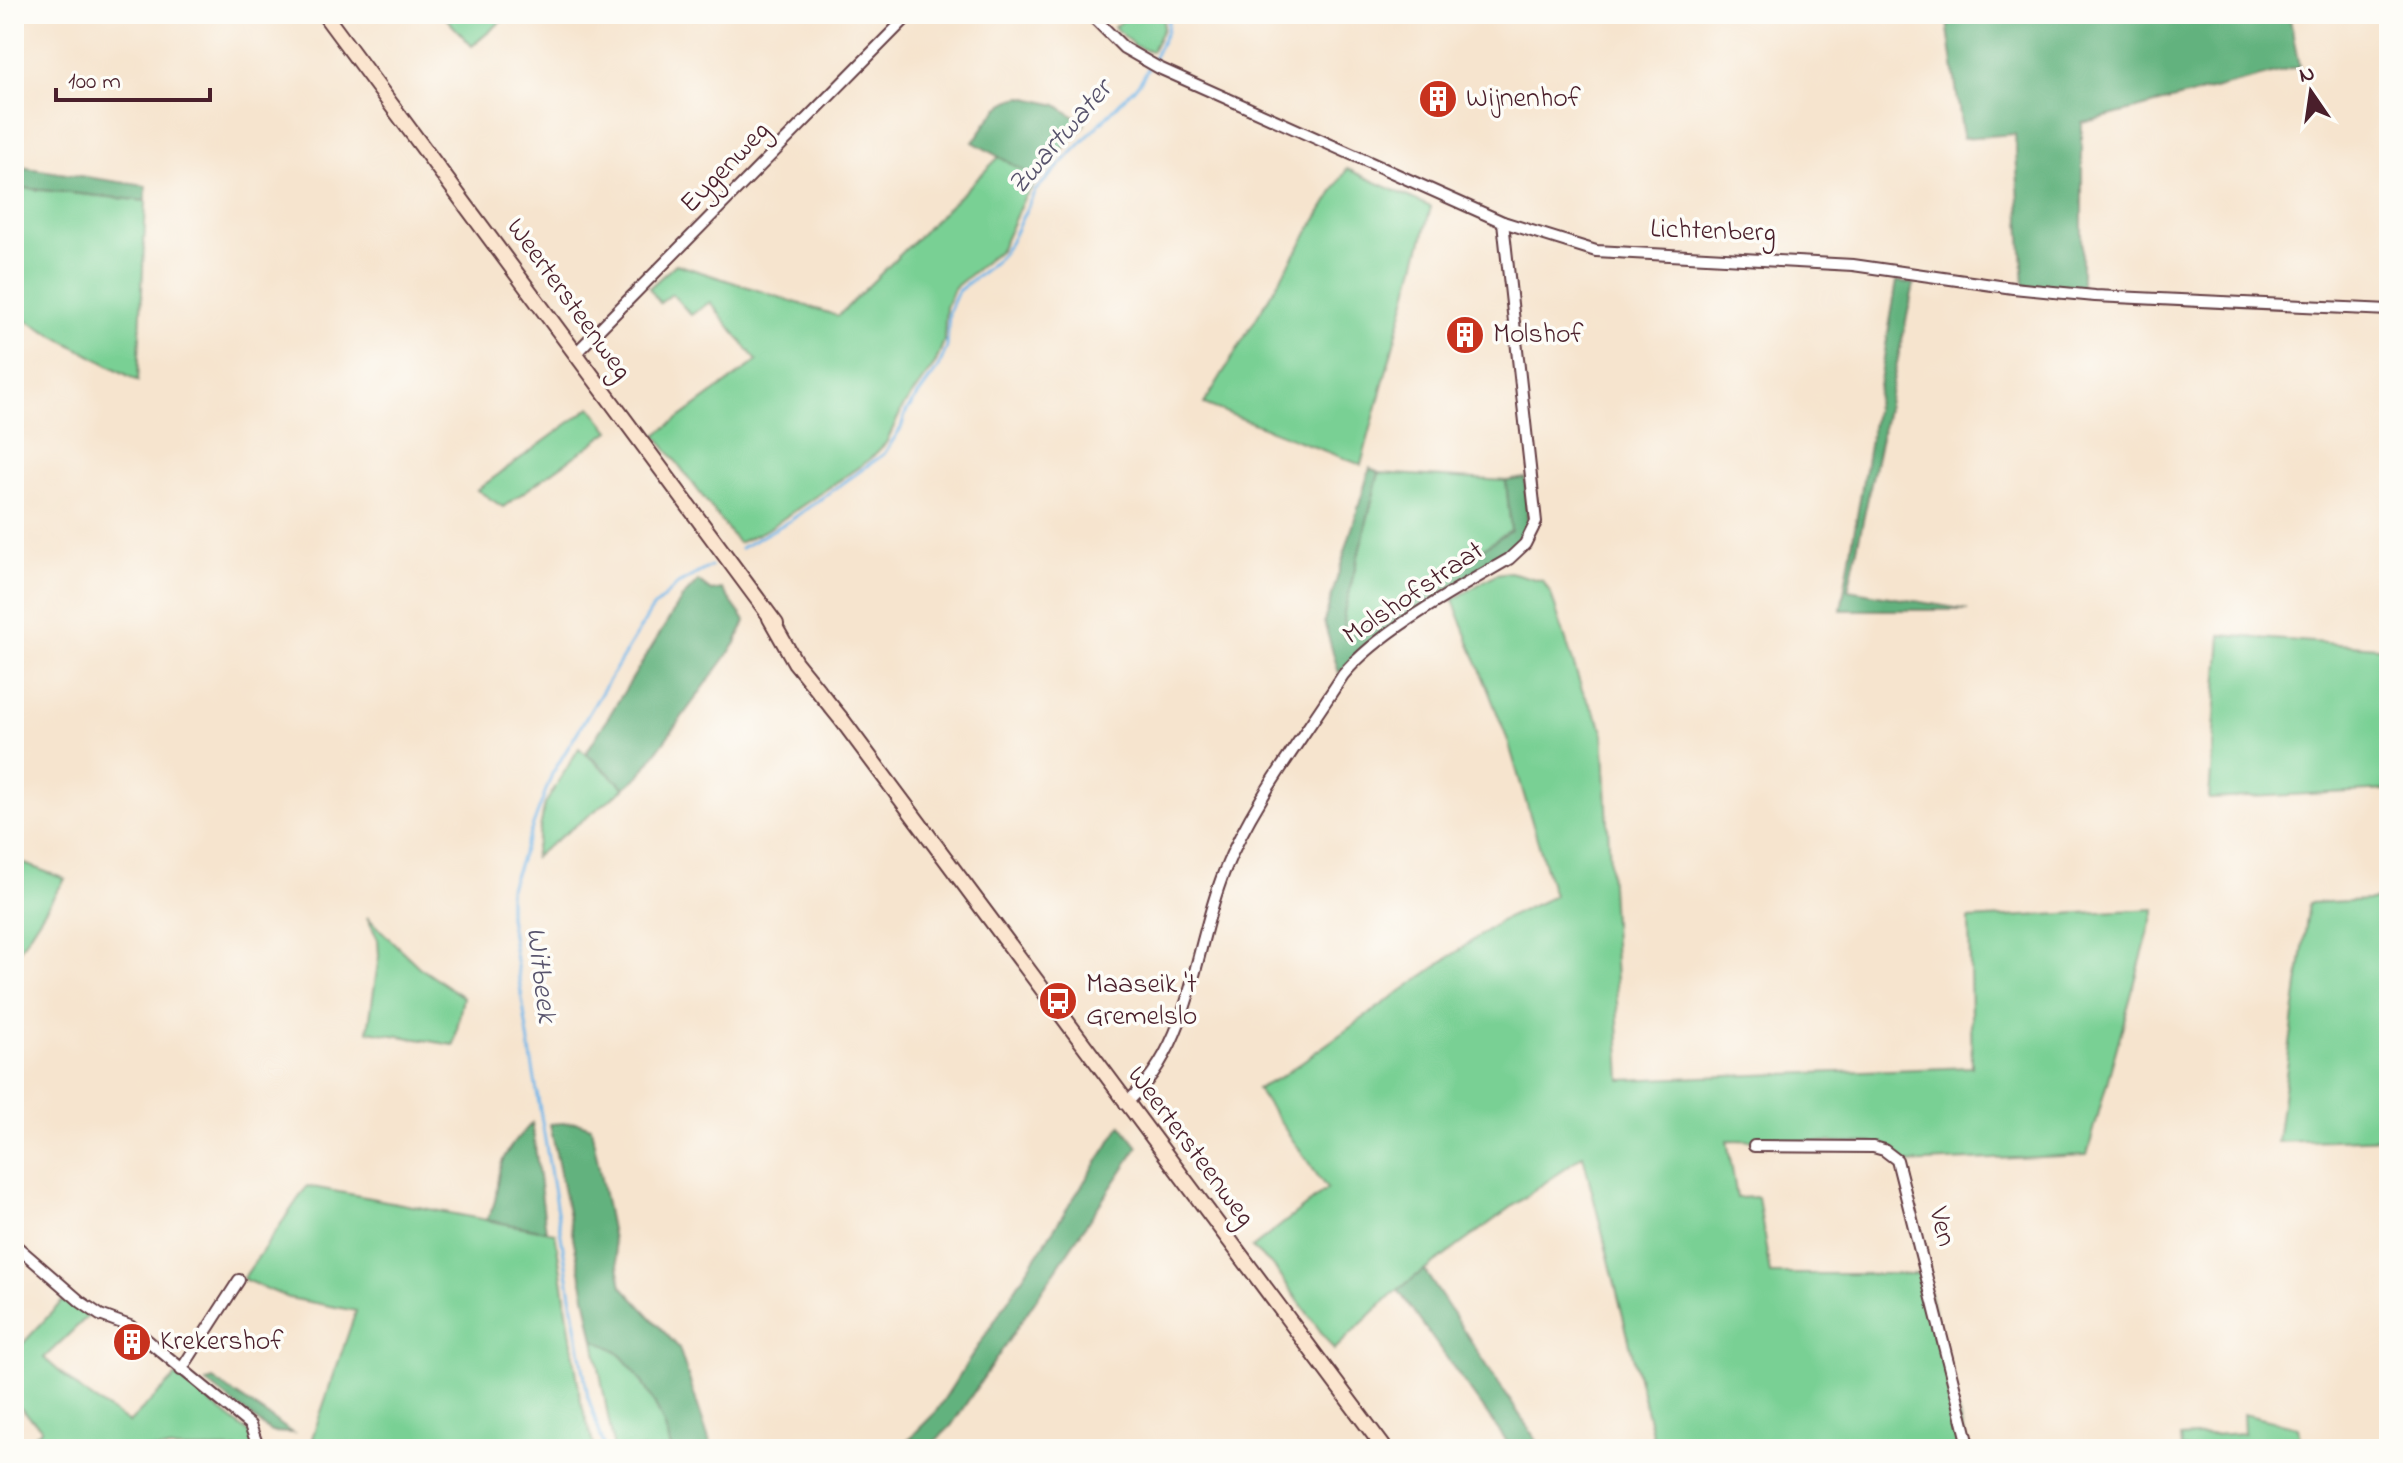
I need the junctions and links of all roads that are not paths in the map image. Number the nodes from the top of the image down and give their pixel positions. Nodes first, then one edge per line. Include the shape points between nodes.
1 (324, 14) edge
2 (910, 14) edge
3 (1090, 14) edge
4 (1503, 222) junction
5 (2389, 310) edge
6 (575, 354) junction
7 (1125, 1104) junction
8 (1754, 1146) dead end
9 (14, 1244) edge
10 (239, 1280) dead end
11 (181, 1370) junction
12 (259, 1449) edge
13 (1385, 1449) edge
14 (1970, 1449) edge

1 - 6 main road, Weertersteenweg
2 - 6 street, Eygenweg
3 - 4 street, Lichtenberg via 1138,57
4 - 5 street, Lichtenberg via 1596,251 1853,265 2095,296
4 - 7 street, Molshofstraat via 1536,522 1525,544 1509,559 1378,642 1343,675 1240,838 1223,874 1181,1022 1146,1082
6 - 7 main road, Weertersteenweg via 770,618 795,662
7 - 13 main road, Weertersteenweg
8 - 14 street, Ven via 1870,1146 1897,1160
9 - 11 street via 81,1302 130,1326
10 - 11 street
11 - 12 street via 250,1425

